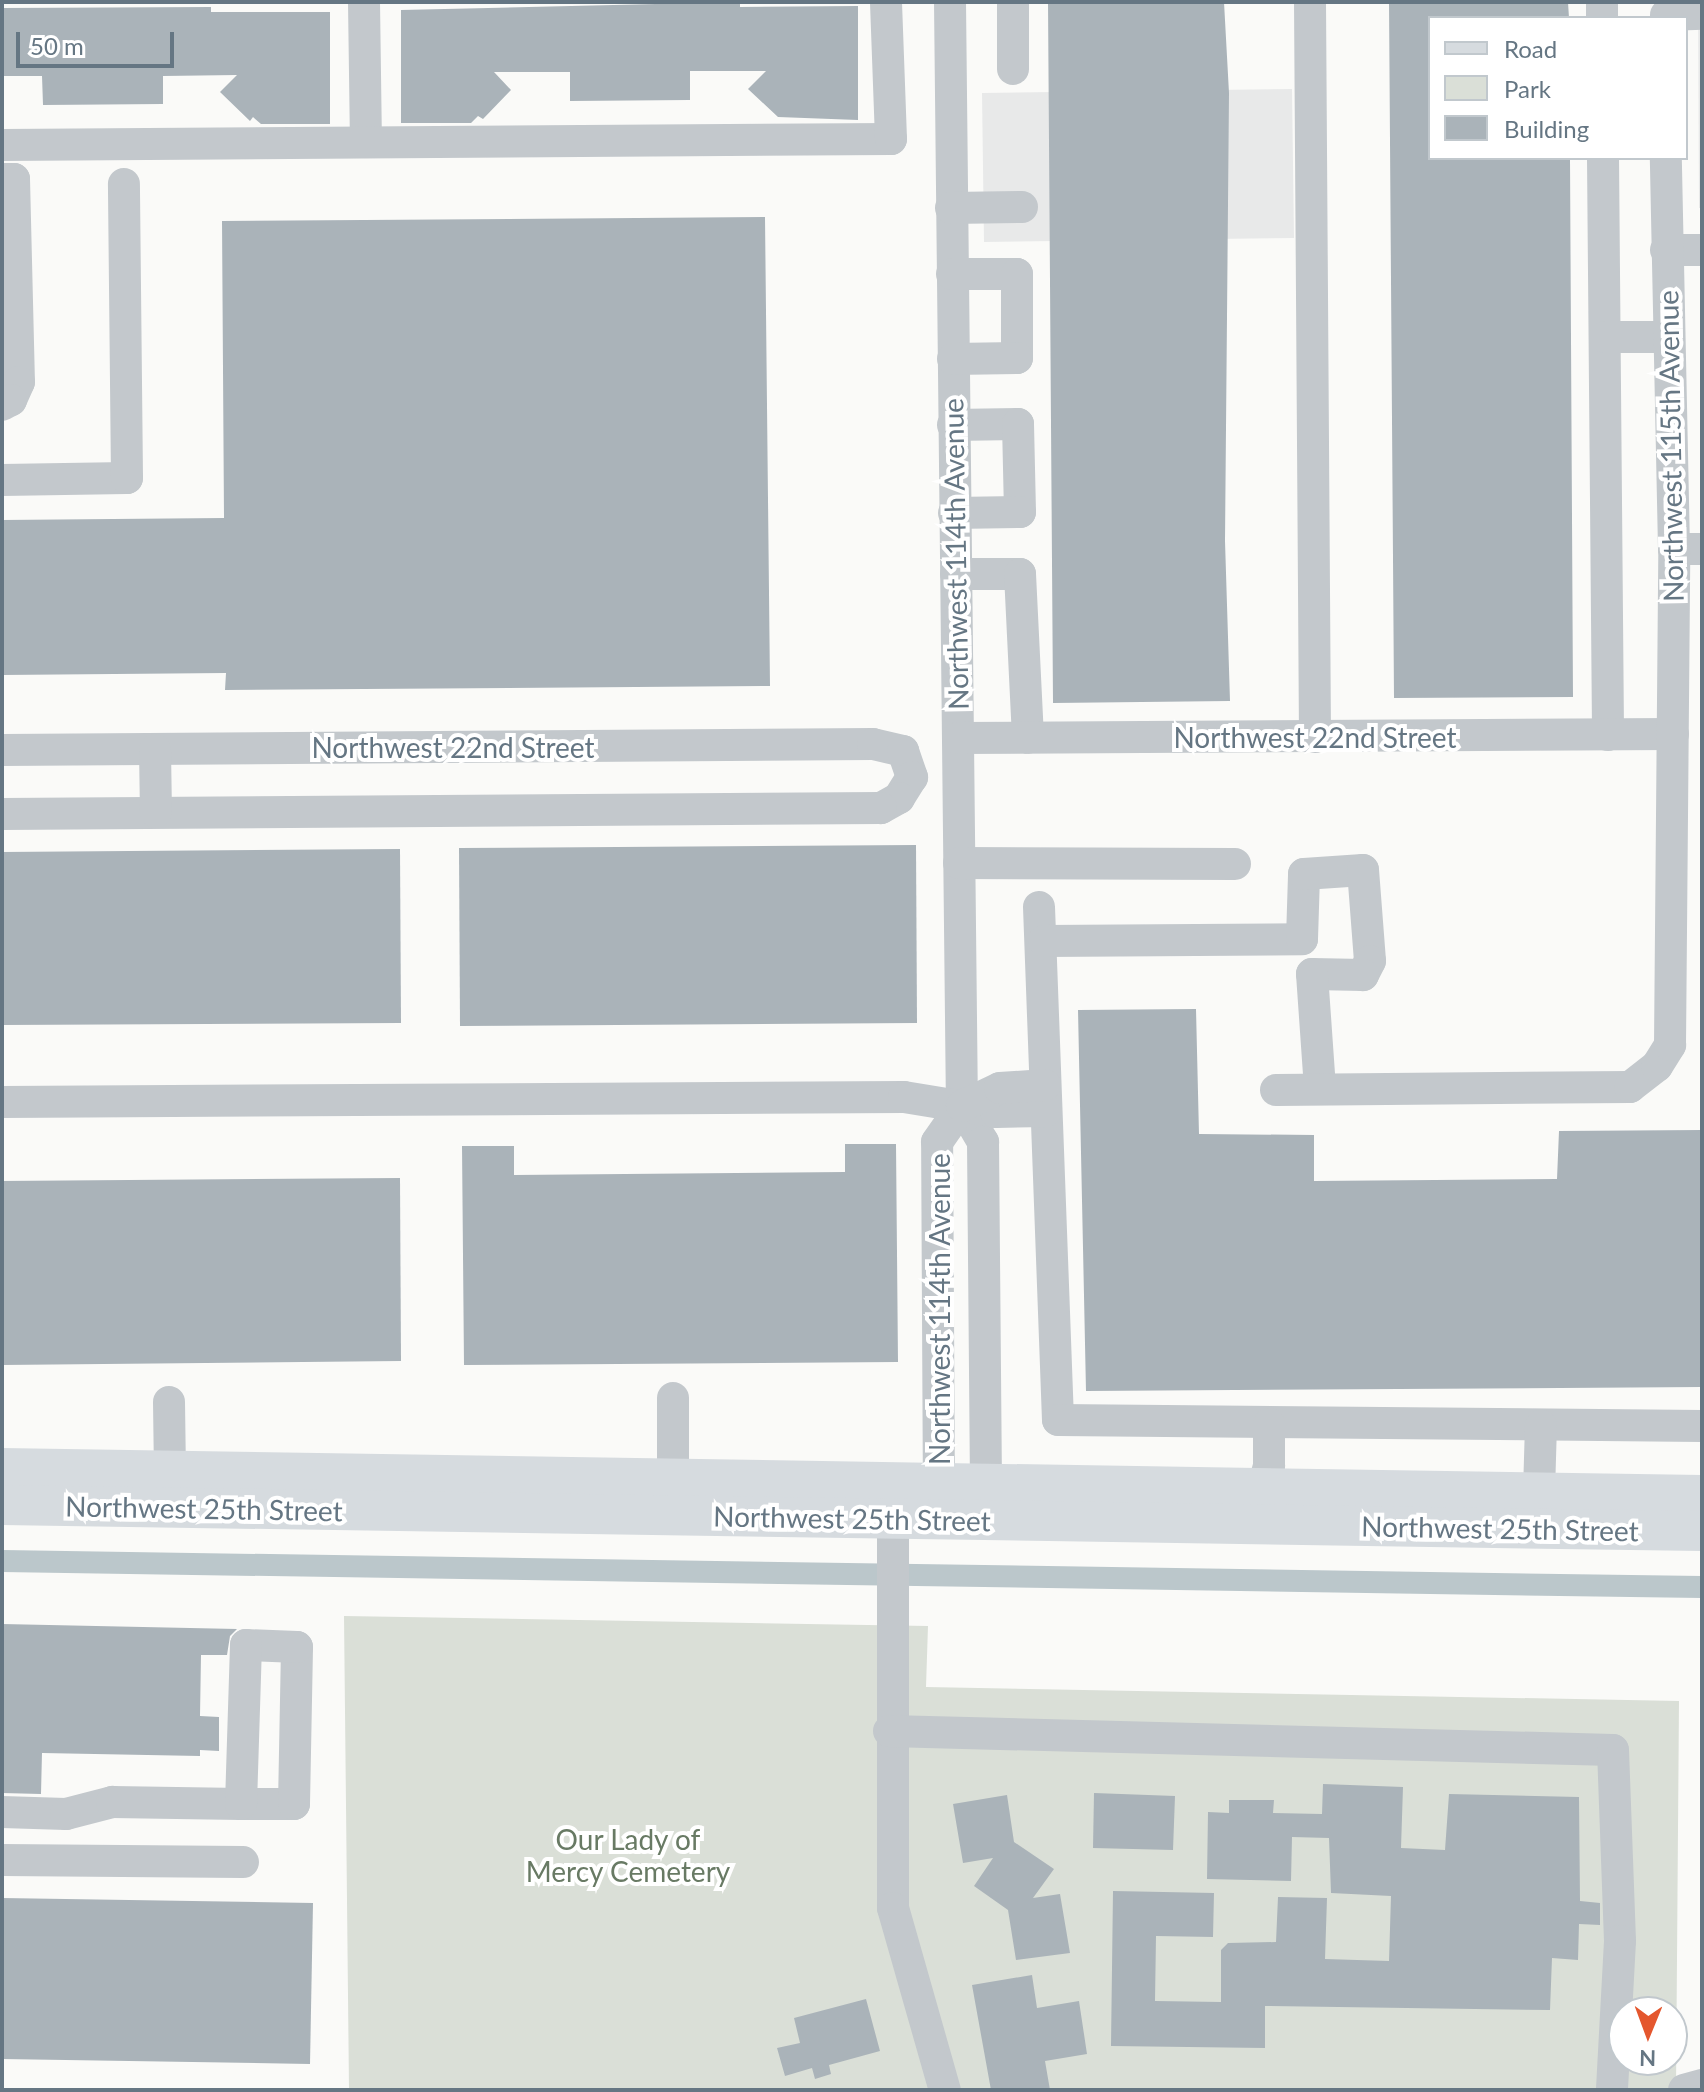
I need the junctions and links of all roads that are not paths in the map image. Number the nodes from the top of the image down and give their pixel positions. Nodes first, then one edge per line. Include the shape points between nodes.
1 (364, 2) edge
2 (886, 2) edge
3 (950, 2) edge
4 (1013, 2) edge
5 (1310, 2) edge
6 (1666, 12) edge
7 (1702, 14) edge
8 (1013, 69) dead end
9 (366, 142) junction
10 (2, 145) edge
11 (1603, 160) edge
12 (1666, 160) edge
13 (2, 179) edge
14 (124, 184) dead end
15 (1022, 207) dead end
16 (951, 208) junction
17 (1666, 250) junction
18 (1702, 250) edge
19 (952, 274) junction
20 (1605, 337) junction
21 (1668, 337) junction
22 (953, 359) junction
23 (2, 405) edge
24 (953, 425) junction
25 (2, 480) edge
26 (954, 513) junction
27 (1688, 549) edge
28 (956, 574) junction
29 (1673, 734) junction
30 (1608, 735) junction
31 (1315, 737) junction
32 (958, 738) junction
33 (1028, 738) junction
34 (2, 750) edge
35 (155, 750) junction
36 (156, 812) junction
37 (2, 814) edge
38 (959, 863) junction
39 (1235, 864) dead end
40 (1039, 907) dead end
41 (1302, 939) junction
42 (1044, 941) junction
43 (1312, 974) junction
44 (1320, 1089) junction
45 (1276, 1090) dead end
46 (1046, 1098) junction
47 (2, 1102) edge
48 (962, 1106) junction
49 (673, 1398) dead end
50 (169, 1402) dead end
51 (1269, 1424) junction
52 (1541, 1426) junction
53 (1702, 1426) edge
54 (2, 1468) edge
55 (170, 1471) junction
56 (1539, 1492) junction
57 (1702, 1495) edge
58 (674, 1497) junction
59 (939, 1501) junction
60 (986, 1501) junction
61 (2, 1505) edge
62 (1258, 1506) junction
63 (893, 1516) junction
64 (1702, 1531) edge
65 (889, 1731) junction
66 (241, 1804) junction
67 (2, 1812) edge
68 (2, 1860) edge
69 (243, 1862) dead end
70 (1702, 2085) edge
71 (945, 2090) edge
72 (1612, 2090) edge
73 (1684, 2090) edge

1 - 9 street
2 - 9 street via 891,139
3 - 16 street, Northwest 114th Avenue
4 - 8 street
5 - 31 street
6 - 7 street
9 - 10 street
11 - 20 street
12 - 17 street, Northwest 115th Avenue
13 - 23 street via 14,179 19,382
14 - 25 street via 127,478
15 - 16 street
16 - 19 street, Northwest 114th Avenue
17 - 18 street
17 - 21 street, Northwest 115th Avenue
19 - 22 street, Northwest 114th Avenue
19 - 22 street via 1017,274 1017,358
20 - 21 street
20 - 30 street
21 - 27 street, Northwest 115th Avenue
22 - 24 street, Northwest 114th Avenue
24 - 26 street, Northwest 114th Avenue
24 - 26 street via 1018,424 1020,512
26 - 28 street, Northwest 114th Avenue
27 - 29 street, Northwest 115th Avenue
28 - 32 street, Northwest 114th Avenue
28 - 33 street via 1020,574
29 - 30 street, Northwest 22nd Street
29 - 44 street, Northwest 115th Avenue via 1674,1028 1657,1066 1630,1087
30 - 31 street, Northwest 22nd Street
31 - 33 street, Northwest 22nd Street
32 - 33 street, Northwest 22nd Street
32 - 38 street, Northwest 114th Avenue
34 - 35 street, Northwest 22nd Street
35 - 36 street
35 - 36 street, Northwest 22nd Street via 853,744 903,751 911,765 911,781 899,798 881,808
36 - 37 street
38 - 39 street
38 - 48 street, Northwest 114th Avenue
40 - 42 street
41 - 42 street
41 - 43 street via 1303,968
41 - 43 street via 1304,874 1363,870 1370,961 1363,975
42 - 46 street
43 - 44 street
44 - 45 street, Northwest 115th Avenue
46 - 48 street via 996,1112
46 - 51 street via 1058,1420
47 - 48 street via 904,1097
48 - 59 street, Northwest 114th Avenue via 937,1142
48 - 60 street, Northwest 114th Avenue via 983,1142
49 - 58 street
50 - 55 street
51 - 52 street
51 - 62 street
52 - 53 street
52 - 56 street
54 - 55 main road, Northwest 25th Street
55 - 58 main road, Northwest 25th Street
56 - 57 main road, Northwest 25th Street
56 - 62 main road, Northwest 25th Street
58 - 61 main road, Northwest 25th Street
58 - 63 main road, Northwest 25th Street
59 - 60 main road, Northwest 25th Street
59 - 63 main road, Northwest 25th Street
60 - 62 main road, Northwest 25th Street
62 - 64 main road, Northwest 25th Street
63 - 65 street
65 - 71 street via 893,1908
65 - 72 street via 1613,1750 1620,1941
66 - 66 street via 294,1804 297,1647 246,1645
66 - 67 street via 112,1802 66,1814
68 - 69 street
70 - 73 street

